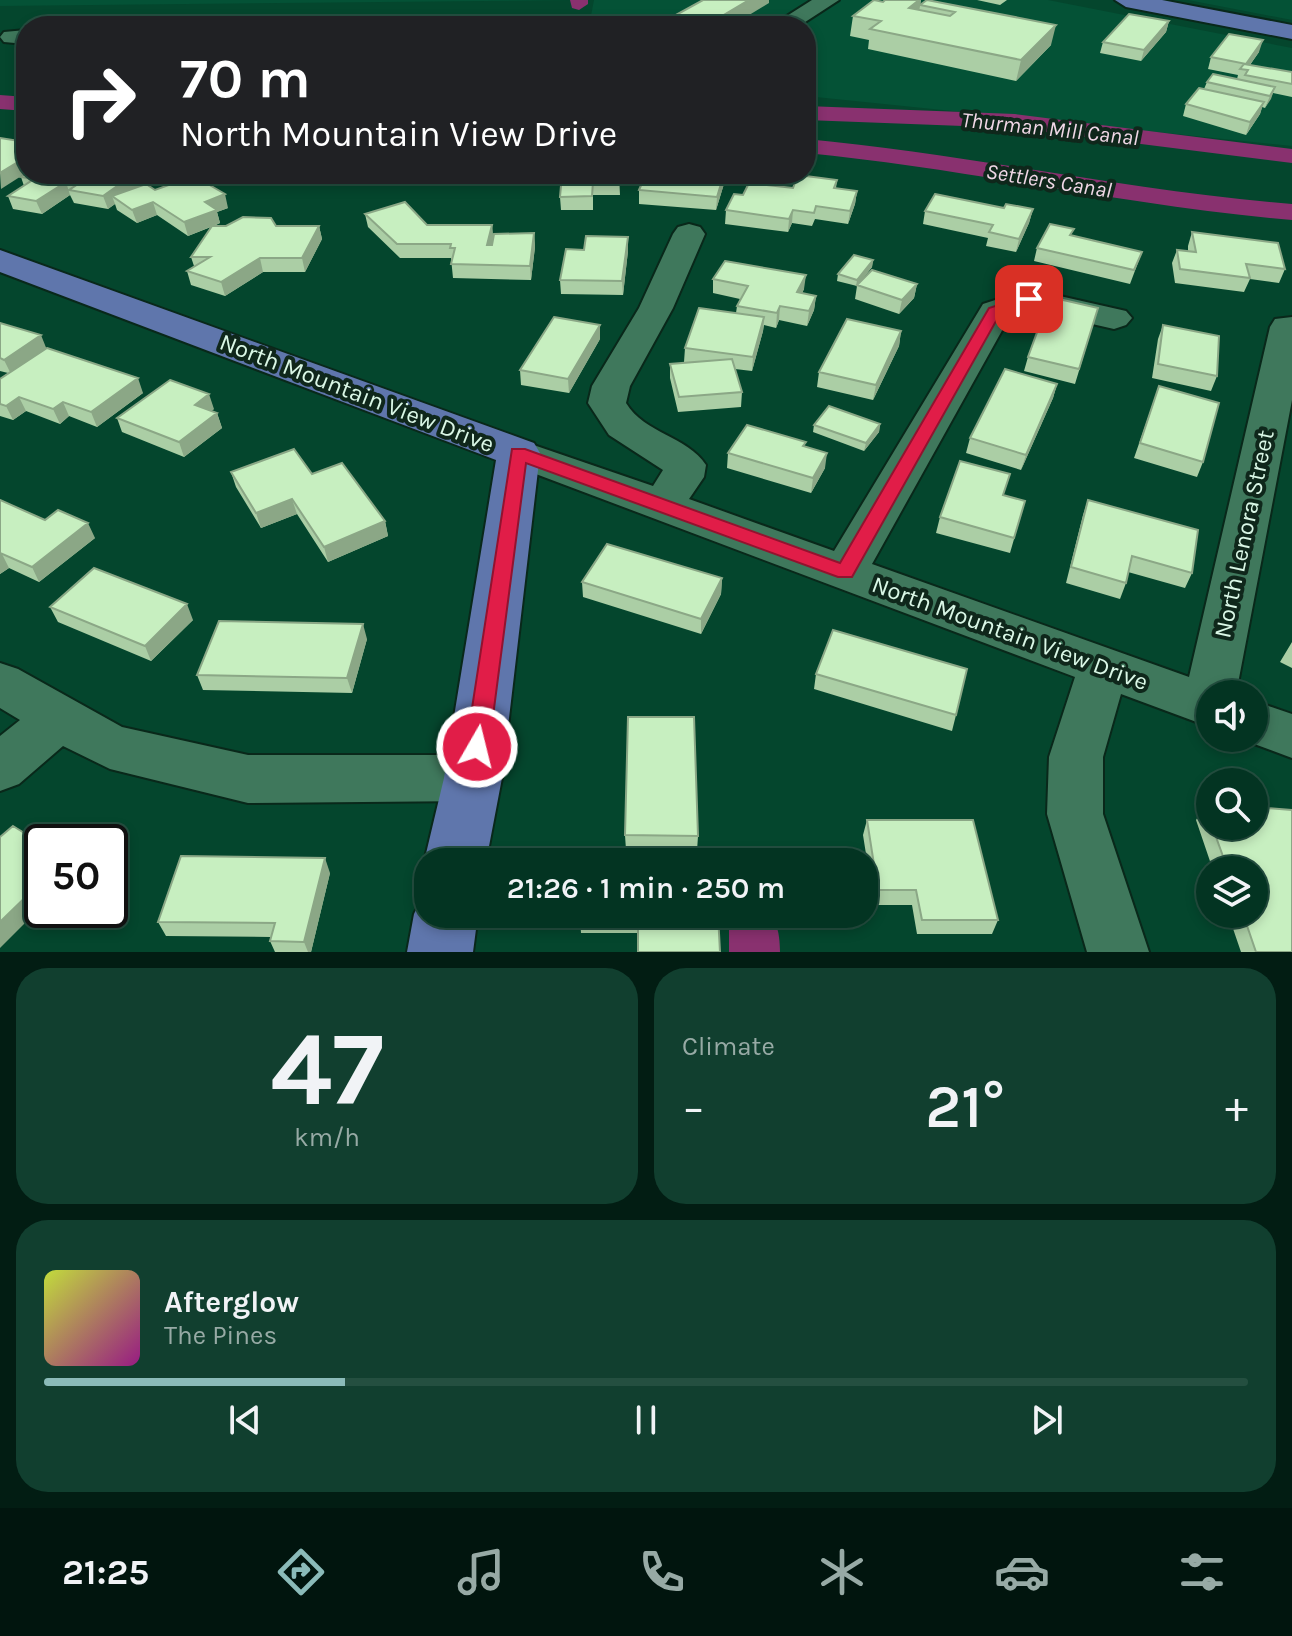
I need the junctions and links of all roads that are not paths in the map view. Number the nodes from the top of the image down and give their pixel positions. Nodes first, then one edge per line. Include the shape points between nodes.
1 (828, 0) edge
2 (1126, 0) edge
3 (800, 16) edge
4 (1292, 32) edge
5 (689, 234) dead end
6 (0, 260) edge
7 (1114, 318) dead end
8 (1288, 327) dead end
9 (519, 453) junction
10 (661, 505) junction
11 (845, 572) junction
12 (1103, 667) junction
13 (1229, 680) edge
14 (0, 683) edge
15 (1196, 701) edge
16 (60, 717) junction
17 (1268, 727) edge
18 (1292, 736) edge
19 (0, 768) edge
20 (473, 778) junction
21 (458, 848) edge
22 (444, 928) edge
23 (440, 952) edge
24 (1118, 952) edge

1 - 3 street
2 - 4 main road
5 - 10 street via 607,403 616,422 632,436 685,465 683,477
6 - 9 main road, North Mountain View Drive
7 - 11 street via 1029,299 995,311
8 - 13 street, North Lenora Street
9 - 10 street, North Mountain View Drive
9 - 20 main road
10 - 11 street, North Mountain View Drive
11 - 12 street, North Mountain View Drive
12 - 15 street, North Mountain View Drive
12 - 24 street via 1076,757 1075,814
14 - 16 street
16 - 19 street
16 - 20 street via 110,747 248,779
17 - 18 street, North Mountain View Drive
20 - 21 main road
22 - 23 main road

